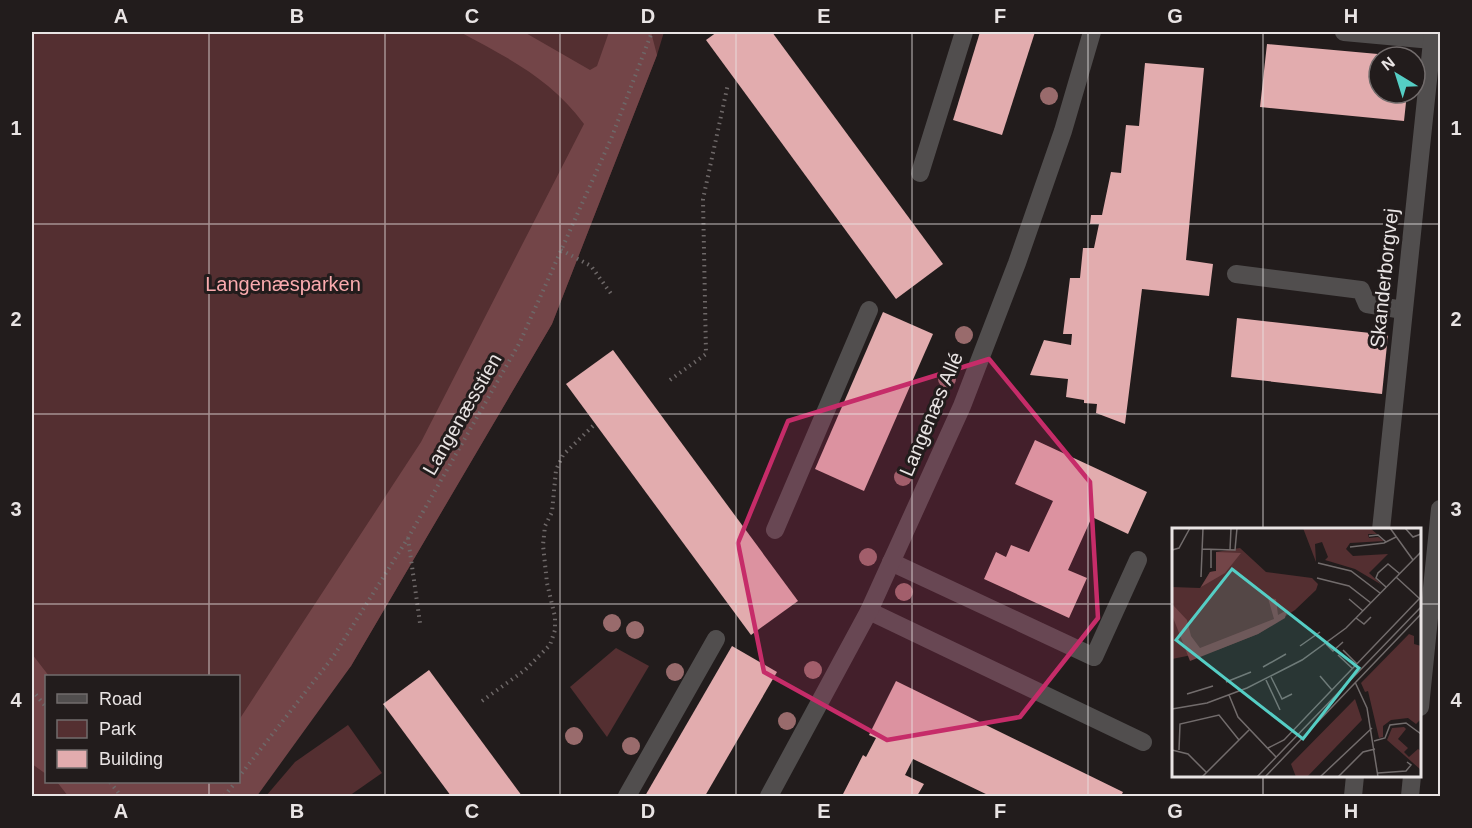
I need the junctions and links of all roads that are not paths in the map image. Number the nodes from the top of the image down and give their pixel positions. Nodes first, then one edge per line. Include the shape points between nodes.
1 (964, 32) edge
2 (1092, 32) edge
3 (1344, 32) edge
4 (1432, 36) edge
5 (920, 172) dead end
6 (1236, 274) dead end
7 (869, 310) dead end
8 (1403, 310) junction
9 (1440, 509) edge
10 (1381, 528) edge
11 (775, 530) dead end
12 (1138, 560) dead end
13 (891, 562) junction
14 (869, 611) junction
15 (716, 639) dead end
16 (1421, 688) edge
17 (1143, 742) dead end
18 (1355, 777) edge
19 (1412, 777) edge
20 (627, 796) edge
21 (769, 796) edge
22 (1353, 796) edge
23 (1410, 796) edge

1 - 5 street
2 - 13 street, Langenæs Allé via 1017,263 962,406
3 - 4 street
4 - 8 street, Skanderborgvej
6 - 8 street via 1360,290 1367,304
7 - 11 street
8 - 10 street, Skanderborgvej
9 - 16 street
12 - 13 street via 1094,657
13 - 14 street, Langenæs Allé
14 - 17 street
14 - 21 street, Langenæs Allé
15 - 20 street
18 - 22 street
19 - 23 street

